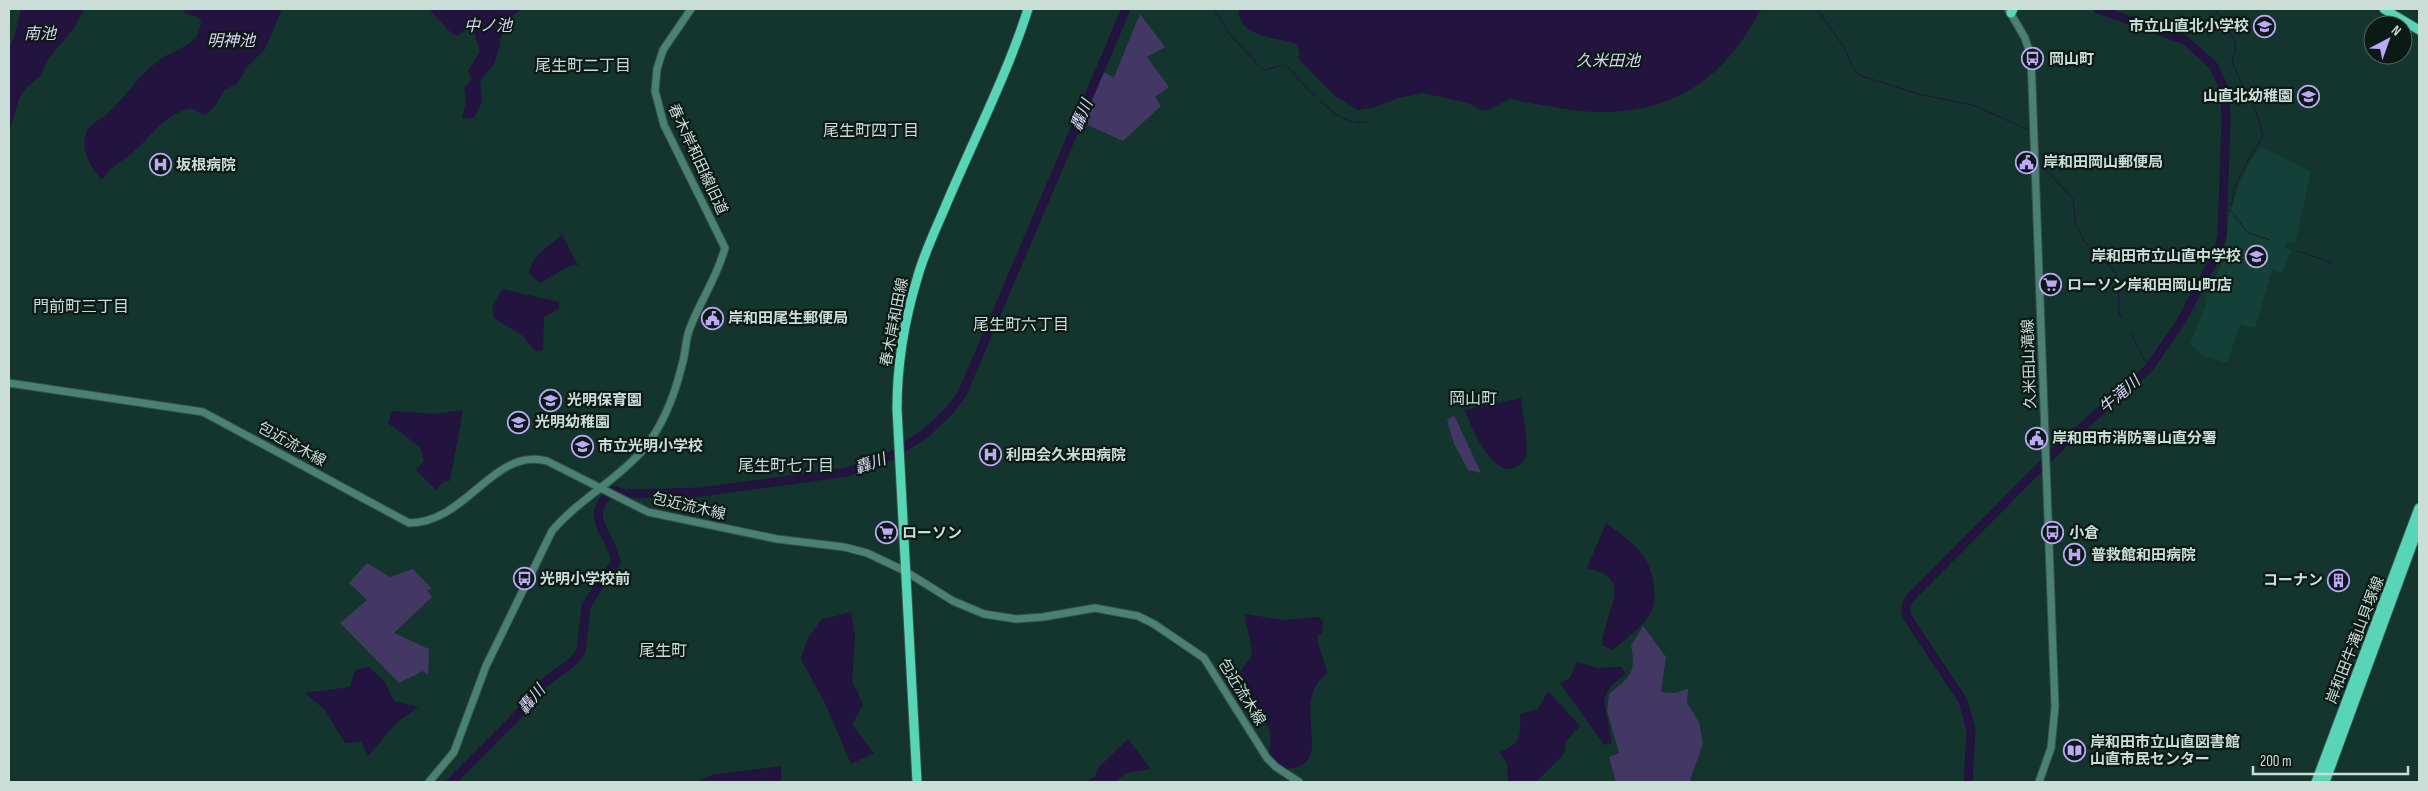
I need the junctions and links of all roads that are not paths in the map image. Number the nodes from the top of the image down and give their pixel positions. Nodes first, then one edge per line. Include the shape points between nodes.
1 (691, 9) edge
2 (1028, 9) edge
3 (2384, 9) edge
4 (2010, 10) edge
5 (2419, 30) edge
6 (9, 380) edge
7 (602, 490) junction
8 (2419, 508) edge
9 (2419, 526) edge
10 (905, 571) junction
11 (429, 782) edge
12 (917, 782) edge
13 (1299, 782) edge
14 (2039, 782) edge
15 (2316, 782) edge
16 (2325, 782) edge

1 - 7 street, 春木岸和田線旧道 via 663,50 655,83 660,116 725,248 713,284 687,335 682,366 659,426 632,461
2 - 10 main road, 春木岸和田線 via 917,277 904,331 897,377
3 - 5 main road
4 - 14 street, 久米田山滝線 via 2029,48 2034,134 2055,721 2051,748
6 - 7 street, 包近流木線 via 203,412 409,523 437,519 500,470 522,461 547,461
7 - 10 street, 包近流木線 via 648,512 768,537 844,547 867,553
7 - 11 street via 552,531 486,666 454,752
8 - 15 main road, 岸和田牛滝山貝塚線
9 - 16 main road, 岸和田牛滝山貝塚線
10 - 12 main road, 春木岸和田線
10 - 13 street, 包近流木線 via 953,601 984,614 1016,619 1095,608 1138,616 1154,624 1204,658 1267,758

